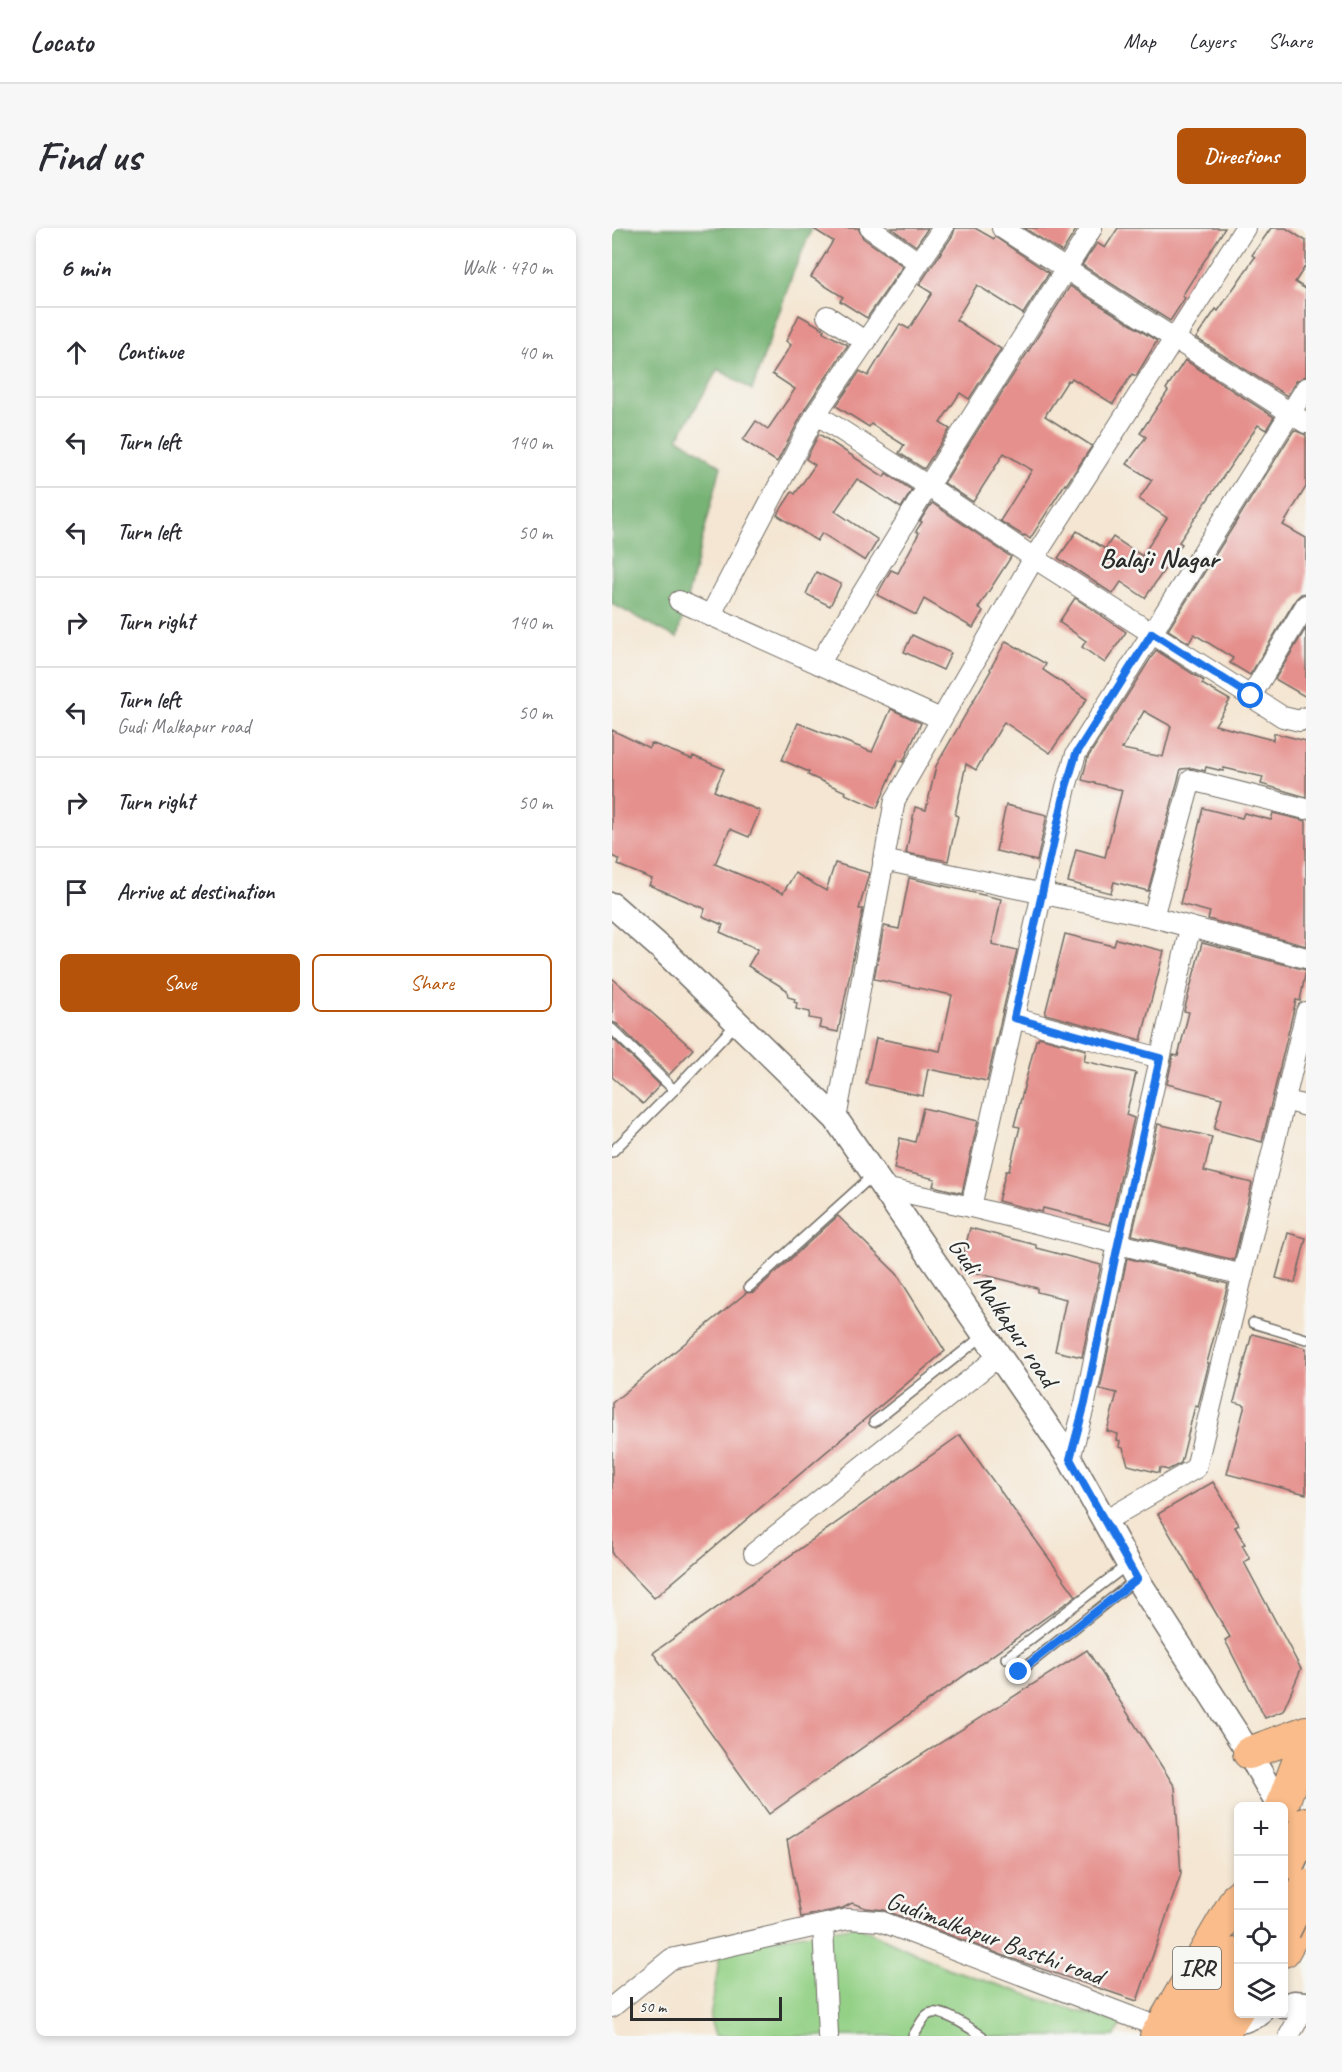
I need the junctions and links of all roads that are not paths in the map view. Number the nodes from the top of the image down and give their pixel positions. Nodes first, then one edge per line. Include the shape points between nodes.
1 (870, 228) edge
2 (943, 228) edge
3 (1002, 228) edge
4 (1092, 228) edge
5 (1245, 228) edge
6 (919, 263) junction
7 (1066, 268) junction
8 (827, 316) dead end
9 (1175, 340) junction
10 (866, 342) junction
11 (1306, 388) edge
12 (816, 414) junction
13 (1298, 418) edge
14 (928, 486) junction
15 (1034, 558) junction
16 (679, 601) dead end
17 (1306, 605) edge
18 (710, 616) junction
19 (1152, 633) junction
20 (819, 664) junction
21 (1251, 696) junction
22 (1306, 717) edge
23 (941, 719) junction
24 (1306, 809) edge
25 (884, 860) junction
26 (1043, 894) junction
27 (612, 904) edge
28 (1153, 917) junction
29 (1190, 928) junction
30 (1306, 958) edge
31 (1306, 1012) edge
32 (1014, 1018) junction
33 (737, 1023) junction
34 (612, 1029) edge
35 (1160, 1058) junction
36 (674, 1090) junction
37 (1285, 1100) junction
38 (1306, 1106) edge
39 (836, 1119) junction
40 (612, 1152) edge
41 (879, 1181) junction
42 (971, 1207) junction
43 (1118, 1244) junction
44 (1243, 1275) junction
45 (749, 1287) dead end
46 (1253, 1323) dead end
47 (984, 1335) junction
48 (1306, 1340) edge
49 (999, 1356) junction
50 (874, 1422) dead end
51 (1070, 1459) junction
52 (1105, 1521) junction
53 (754, 1553) dead end
54 (1133, 1571) junction
55 (1006, 1658) dead end
56 (1019, 1672) dead end
57 (1306, 1732) edge
58 (1306, 1740) edge
59 (1249, 1753) junction
60 (1278, 1802) edge
61 (1282, 1802) edge
62 (1306, 1824) edge
63 (1288, 1863) edge
64 (1306, 1886) edge
65 (1234, 1906) edge
66 (1306, 1911) edge
67 (823, 1925) junction
68 (1288, 1930) edge
69 (1288, 1933) edge
70 (1234, 1960) edge
71 (1288, 2005) edge
72 (1306, 2005) edge
73 (612, 2007) edge
74 (1169, 2033) edge
75 (828, 2036) edge
76 (913, 2036) edge
77 (982, 2036) edge
78 (1289, 2036) edge

1 - 6 street
2 - 6 street
3 - 7 street
4 - 7 street
5 - 9 street
6 - 10 street
7 - 9 street
7 - 14 street
8 - 10 street
9 - 13 street
9 - 15 street
10 - 12 street
11 - 13 street
12 - 14 street
12 - 18 street
13 - 19 street
14 - 15 street
14 - 20 street
15 - 19 street
15 - 23 street
16 - 18 street
17 - 21 street
18 - 20 street
19 - 21 street
19 - 26 street via 1076,754
20 - 23 street
21 - 22 street via 1283,717 1300,721
23 - 25 street via 895,800
24 - 28 street via 1191,780
25 - 26 street
25 - 39 street
26 - 28 street
26 - 32 street
27 - 33 street, Gudi Malkapur road
28 - 29 street
29 - 30 street
29 - 35 street
31 - 37 street
32 - 35 street
32 - 42 street
33 - 36 lane
33 - 39 street, Gudi Malkapur road
34 - 36 lane
35 - 43 street
36 - 40 lane
37 - 38 street
37 - 44 street
39 - 41 street, Gudi Malkapur road
41 - 42 street
41 - 45 lane
41 - 47 street, Gudi Malkapur road
42 - 43 street
43 - 44 street
43 - 51 street
44 - 52 street via 1196,1468
46 - 48 lane
47 - 49 street, Gudi Malkapur road
47 - 50 lane
49 - 51 street, Gudi Malkapur road
49 - 53 street
51 - 52 street, Gudi Malkapur road
52 - 54 street, Gudi Malkapur road
54 - 55 lane
54 - 56 lane
54 - 59 street, Gudi Malkapur road
57 - 59 main road
58 - 61 main road
59 - 60 street, Gudi Malkapur road
62 - 63 highway
64 - 68 highway, bridge
65 - 74 main road, IRR
66 - 69 main road
67 - 73 street, Gudimalkapur Basthi road via 671,1959
67 - 74 street, Gudimalkapur Basthi road via 848,1919 880,1921
67 - 75 street
70 - 74 highway
71 - 72 street
72 - 78 street
76 - 77 lane via 926,2016 934,2012

